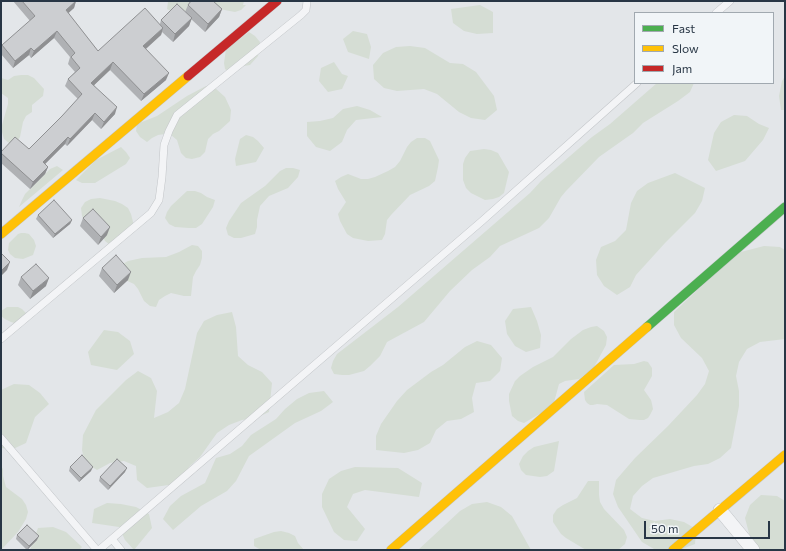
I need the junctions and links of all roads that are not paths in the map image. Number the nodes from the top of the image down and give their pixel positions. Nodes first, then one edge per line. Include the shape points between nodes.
1 (277, 1) edge
2 (307, 1) edge
3 (730, 1) edge
4 (717, 12) edge
5 (636, 84) edge
6 (785, 207) edge
7 (1, 234) edge
8 (1, 339) edge
9 (1, 438) edge
10 (785, 455) edge
11 (720, 510) junction
12 (112, 539) junction
13 (98, 550) edge
14 (121, 550) edge
15 (391, 550) edge
16 (673, 550) edge
17 (753, 550) edge

1 - 7 street
2 - 8 lane via 306,10 301,15 177,115 164,145 159,200 151,213
3 - 4 lane
5 - 12 lane via 482,221
6 - 15 street
9 - 13 lane
10 - 11 street
11 - 16 street
11 - 17 street
12 - 13 lane
12 - 14 lane

